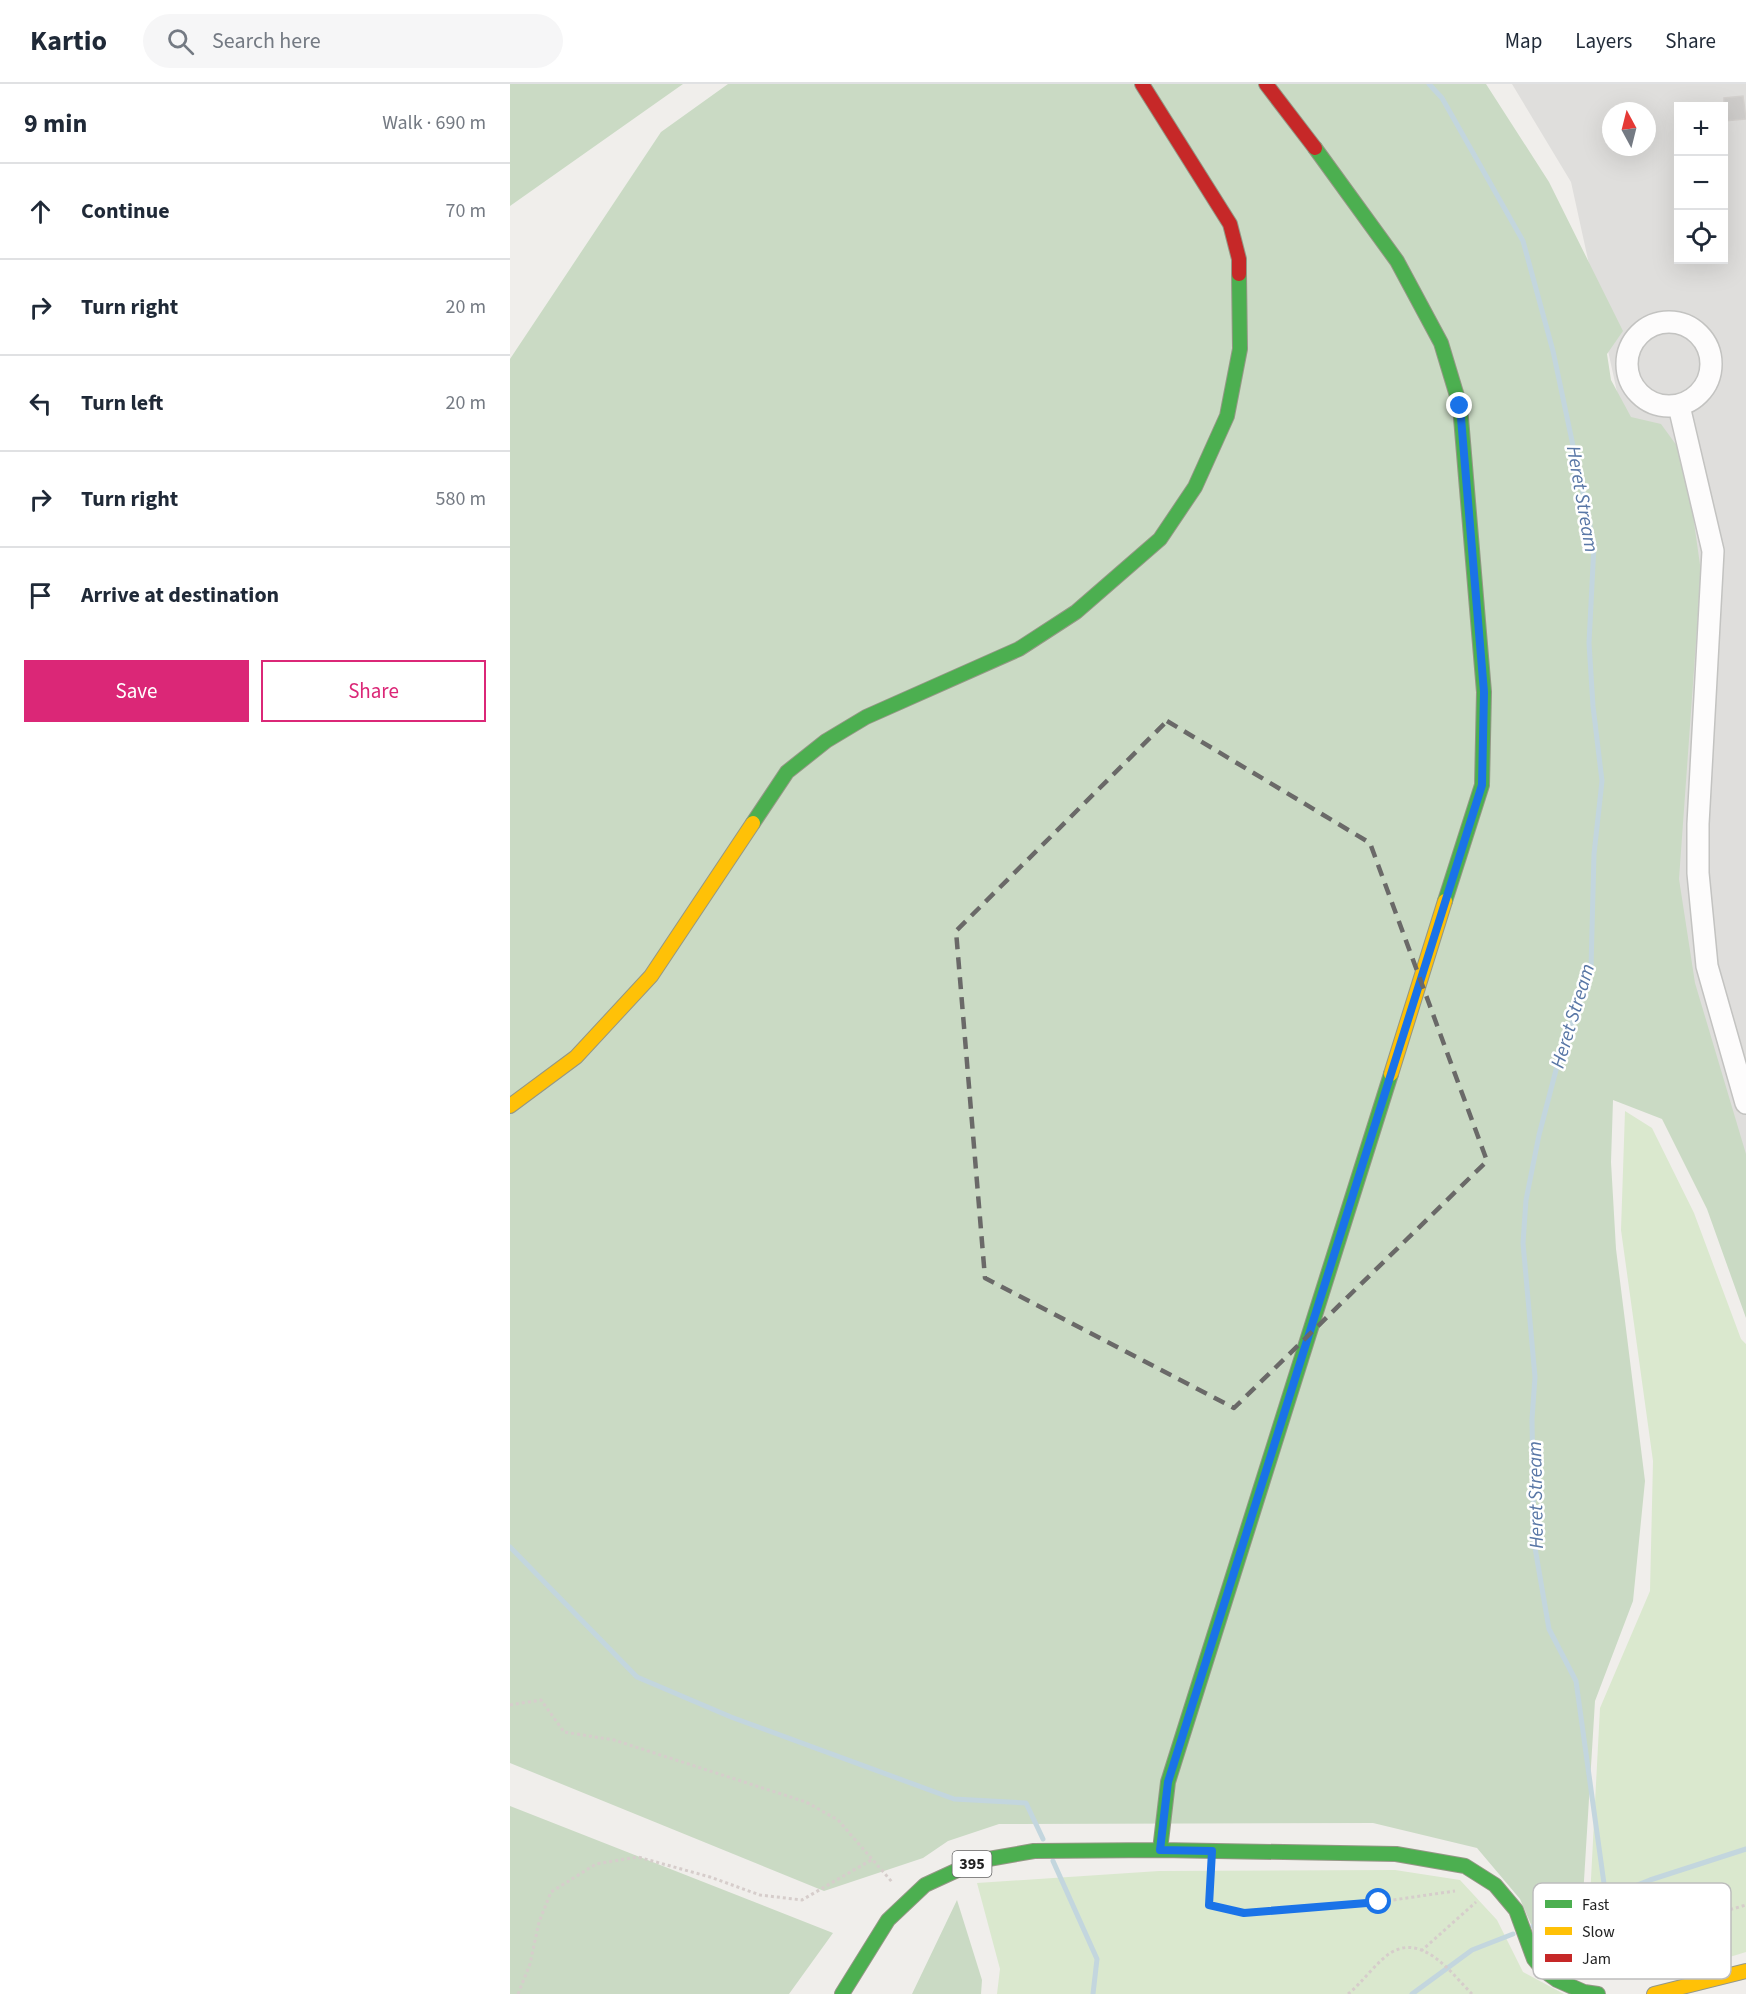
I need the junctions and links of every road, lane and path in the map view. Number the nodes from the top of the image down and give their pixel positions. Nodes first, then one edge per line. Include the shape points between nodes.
1 (1142, 84) edge
2 (1266, 84) edge
3 (1679, 406) junction
4 (1746, 1103) edge
5 (510, 1106) edge
6 (510, 1705) edge
7 (1160, 1850) junction
8 (1212, 1851) junction
9 (1495, 1885) junction
10 (1460, 1890) dead end
11 (1746, 1905) edge
12 (1731, 1909) edge
13 (1421, 1951) junction
14 (1533, 1956) edge
15 (1746, 1971) edge
16 (1731, 1975) edge
17 (1556, 1979) edge
18 (1714, 1979) edge
19 (518, 1994) edge
20 (842, 1994) edge
21 (1348, 1994) edge
22 (1472, 1994) edge
23 (1598, 1994) edge
24 (1654, 1994) edge

1 - 5 street via 1230,224 1239,259 1240,349 1227,416 1196,487 1160,539 1076,612 1019,649 866,717 826,741 787,772 651,976 576,1057
2 - 7 street via 1397,261 1442,343 1460,406 1465,454 1484,692 1482,785 1168,1782
3 - 3 street via 1703,390 1712,362 1701,335 1689,326 1661,322 1636,337 1628,350 1626,365 1638,394 1651,403
3 - 4 street via 1713,551 1698,873 1707,966
6 - 19 path via 541,1700 564,1732 614,1740 806,1802 837,1820 873,1858 802,1900 760,1895 710,1876 638,1857 596,1864 551,1892
7 - 8 street, 395
7 - 20 street, 395 via 1034,1851 977,1861 925,1885 888,1920
8 - 9 street, 395 via 1396,1854 1465,1866
8 - 10 path via 1209,1905 1244,1913 1379,1902
9 - 13 path
9 - 14 street, 395 via 1516,1910
11 - 12 path
13 - 21 path via 1411,1947 1392,1952
13 - 22 path via 1435,1956
15 - 16 street
17 - 23 street, 395
18 - 24 street

